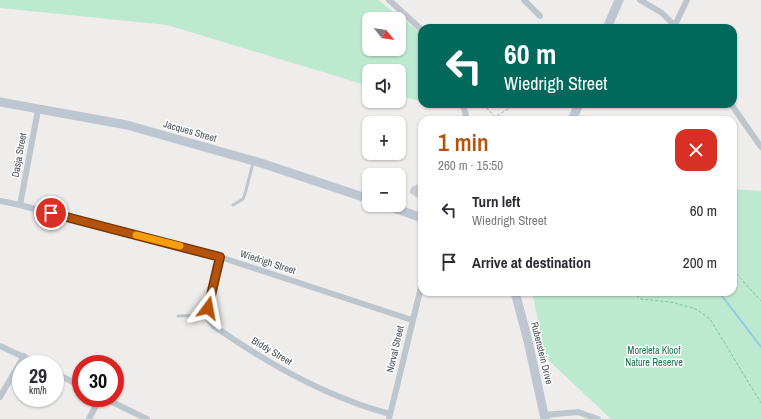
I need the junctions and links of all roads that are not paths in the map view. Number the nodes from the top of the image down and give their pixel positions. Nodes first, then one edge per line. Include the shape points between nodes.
1 (389, 0) edge
2 (524, 0) edge
3 (619, 0) edge
4 (640, 0) edge
5 (687, 0) edge
6 (540, 16) dead end
7 (609, 24) edge
8 (673, 24) edge
9 (677, 24) edge
10 (418, 26) edge
11 (0, 102) edge
12 (734, 108) edge
13 (38, 110) junction
14 (761, 147) edge
15 (253, 161) junction
16 (362, 197) edge
17 (0, 201) edge
18 (20, 205) junction
19 (233, 205) dead end
20 (405, 212) edge
21 (418, 217) edge
22 (220, 257) junction
23 (418, 296) edge
24 (516, 296) edge
25 (208, 315) junction
26 (178, 316) dead end
27 (412, 320) junction
28 (0, 346) edge
29 (22, 355) edge
30 (12, 376) edge
31 (0, 397) edge
32 (95, 407) edge
33 (122, 407) edge
34 (390, 417) edge
35 (545, 417) edge
36 (89, 419) edge
37 (147, 419) edge
38 (598, 419) edge

1 - 10 street
2 - 6 street
3 - 7 street
4 - 8 street via 662,12
5 - 9 street
11 - 13 street, Jacques Street
12 - 14 street
13 - 15 street, Jacques Street via 127,125
13 - 18 street, Dasja Street
15 - 16 street, Jacques Street
15 - 19 lane via 243,199
17 - 18 street, Wiedrigh Street
18 - 22 street, Wiedrigh Street
20 - 21 street
22 - 25 street
22 - 27 street, Wiedrigh Street
23 - 27 street, Norval Street
24 - 35 street, Rubenstein Drive
25 - 26 lane
25 - 34 street, Biddy Street via 214,326 288,373 336,396
27 - 34 street, Norval Street
28 - 29 street
30 - 31 street
32 - 36 street
33 - 37 street
35 - 38 street via 578,412

